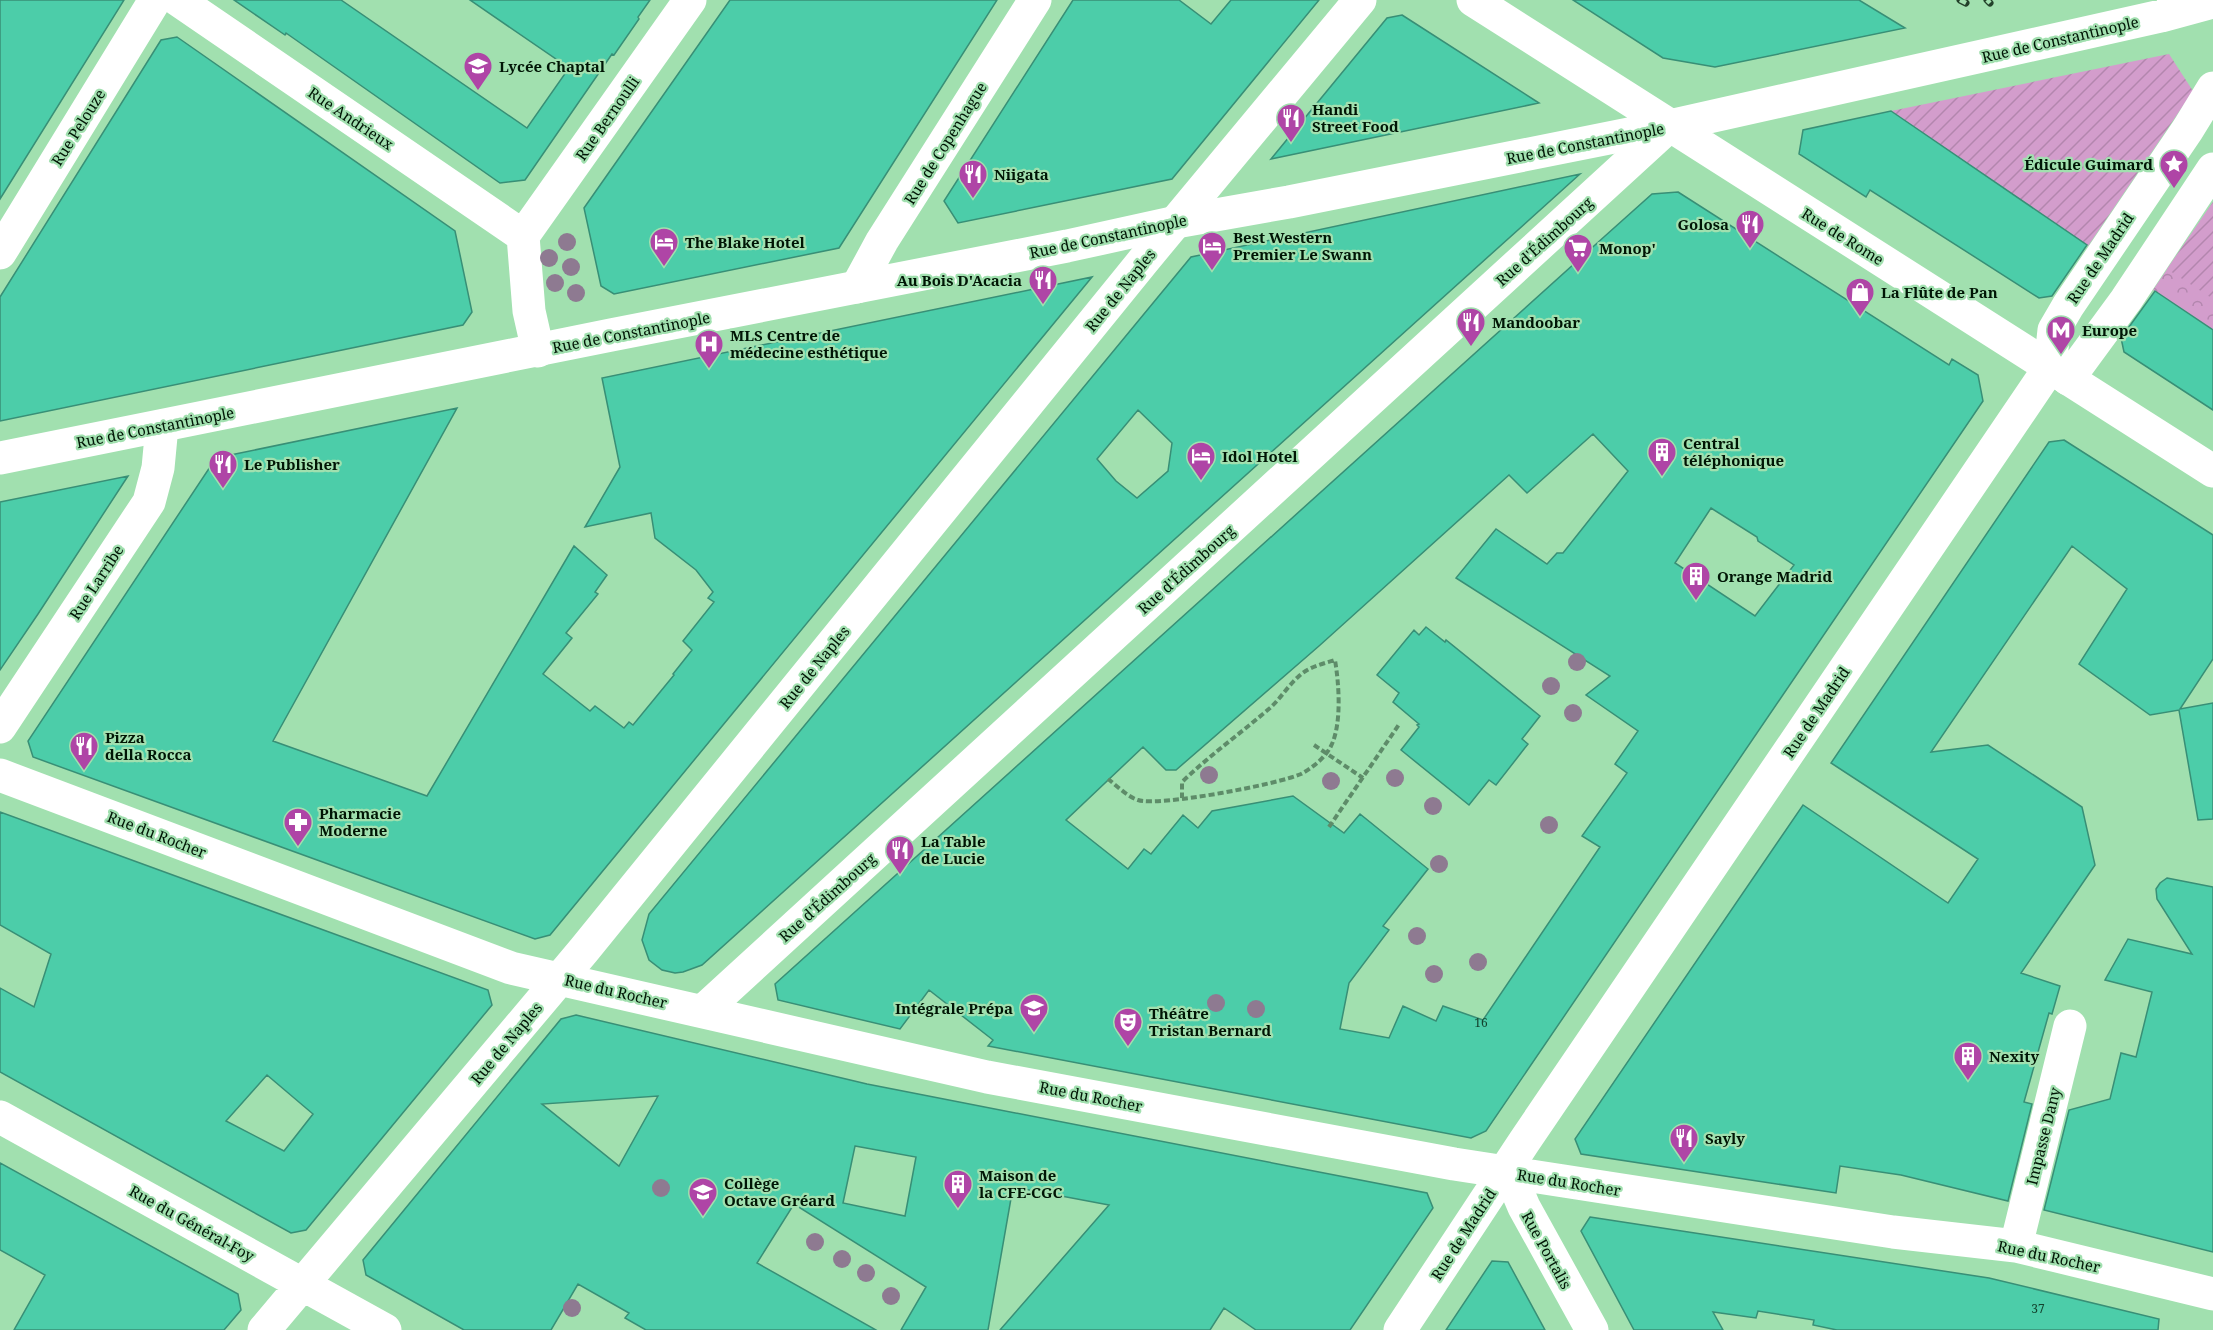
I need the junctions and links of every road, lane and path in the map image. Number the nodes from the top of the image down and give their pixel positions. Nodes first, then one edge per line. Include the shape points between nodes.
1 (155, 0) edge
2 (178, 0) edge
3 (690, 0) edge
4 (1035, 0) edge
5 (1360, 0) edge
6 (1473, 0) edge
7 (2213, 2) edge
8 (2213, 88) edge
9 (1669, 126) junction
10 (2213, 169) edge
11 (1176, 222) junction
12 (524, 236) junction
13 (0, 253) edge
14 (857, 287) junction
15 (538, 351) junction
16 (2059, 373) junction
17 (162, 426) junction
18 (0, 458) edge
19 (2213, 471) edge
20 (1400, 723) dead end
21 (0, 727) edge
22 (1314, 745) dead end
23 (1326, 752) junction
24 (0, 775) edge
25 (1363, 778) junction
26 (1108, 779) dead end
27 (1182, 798) junction
28 (1329, 827) dead end
29 (560, 978) junction
30 (703, 1011) junction
31 (2070, 1026) dead end
32 (0, 1117) edge
33 (1507, 1167) junction
34 (2016, 1246) junction
35 (302, 1284) junction
36 (2213, 1294) edge
37 (264, 1330) edge
38 (385, 1330) edge
39 (1400, 1330) edge
40 (1592, 1330) edge

1 - 13 street, Rue Pelouze
2 - 12 street, Rue Andrieux
3 - 12 street, Rue Bernoulli
4 - 14 street, Rue de Copenhague
5 - 11 street, Rue de Naples
6 - 9 street, Rue de Rome
7 - 9 street, Rue de Constantinople
8 - 16 street, Rue de Madrid via 2054,330
9 - 11 street, Rue de Constantinople
9 - 16 street, Rue de Rome
9 - 30 street, Rue d'Édimbourg
10 - 16 street, Rue de Madrid via 2126,300
11 - 14 street, Rue de Constantinople
11 - 29 street, Rue de Naples
12 - 15 street via 529,311
14 - 15 street, Rue de Constantinople
15 - 17 street, Rue de Constantinople
16 - 19 street, Rue de Rome
16 - 33 street, Rue de Madrid
17 - 18 street, Rue de Constantinople
17 - 21 street, Rue Larribe via 158,468 149,502
20 - 25 path
22 - 23 path
23 - 25 path
23 - 27 path via 1300,774 1267,784
23 - 27 path via 1334,732 1338,699 1335,660 1304,672 1272,706 1225,743 1182,782
24 - 29 street, Rue du Rocher via 511,968
25 - 28 path
26 - 27 path via 1138,800
29 - 30 street, Rue du Rocher
29 - 35 street, Rue de Naples
30 - 34 street, Rue du Rocher via 987,1077 1454,1164 1893,1232
31 - 34 street, Impasse Dany
32 - 35 street, Rue du Général-Foy
33 - 39 street, Rue de Madrid
33 - 40 street, Rue Portalis via 1524,1208
34 - 36 street, Rue du Rocher
35 - 37 street, Rue de Naples
35 - 38 street, Rue du Général-Foy

